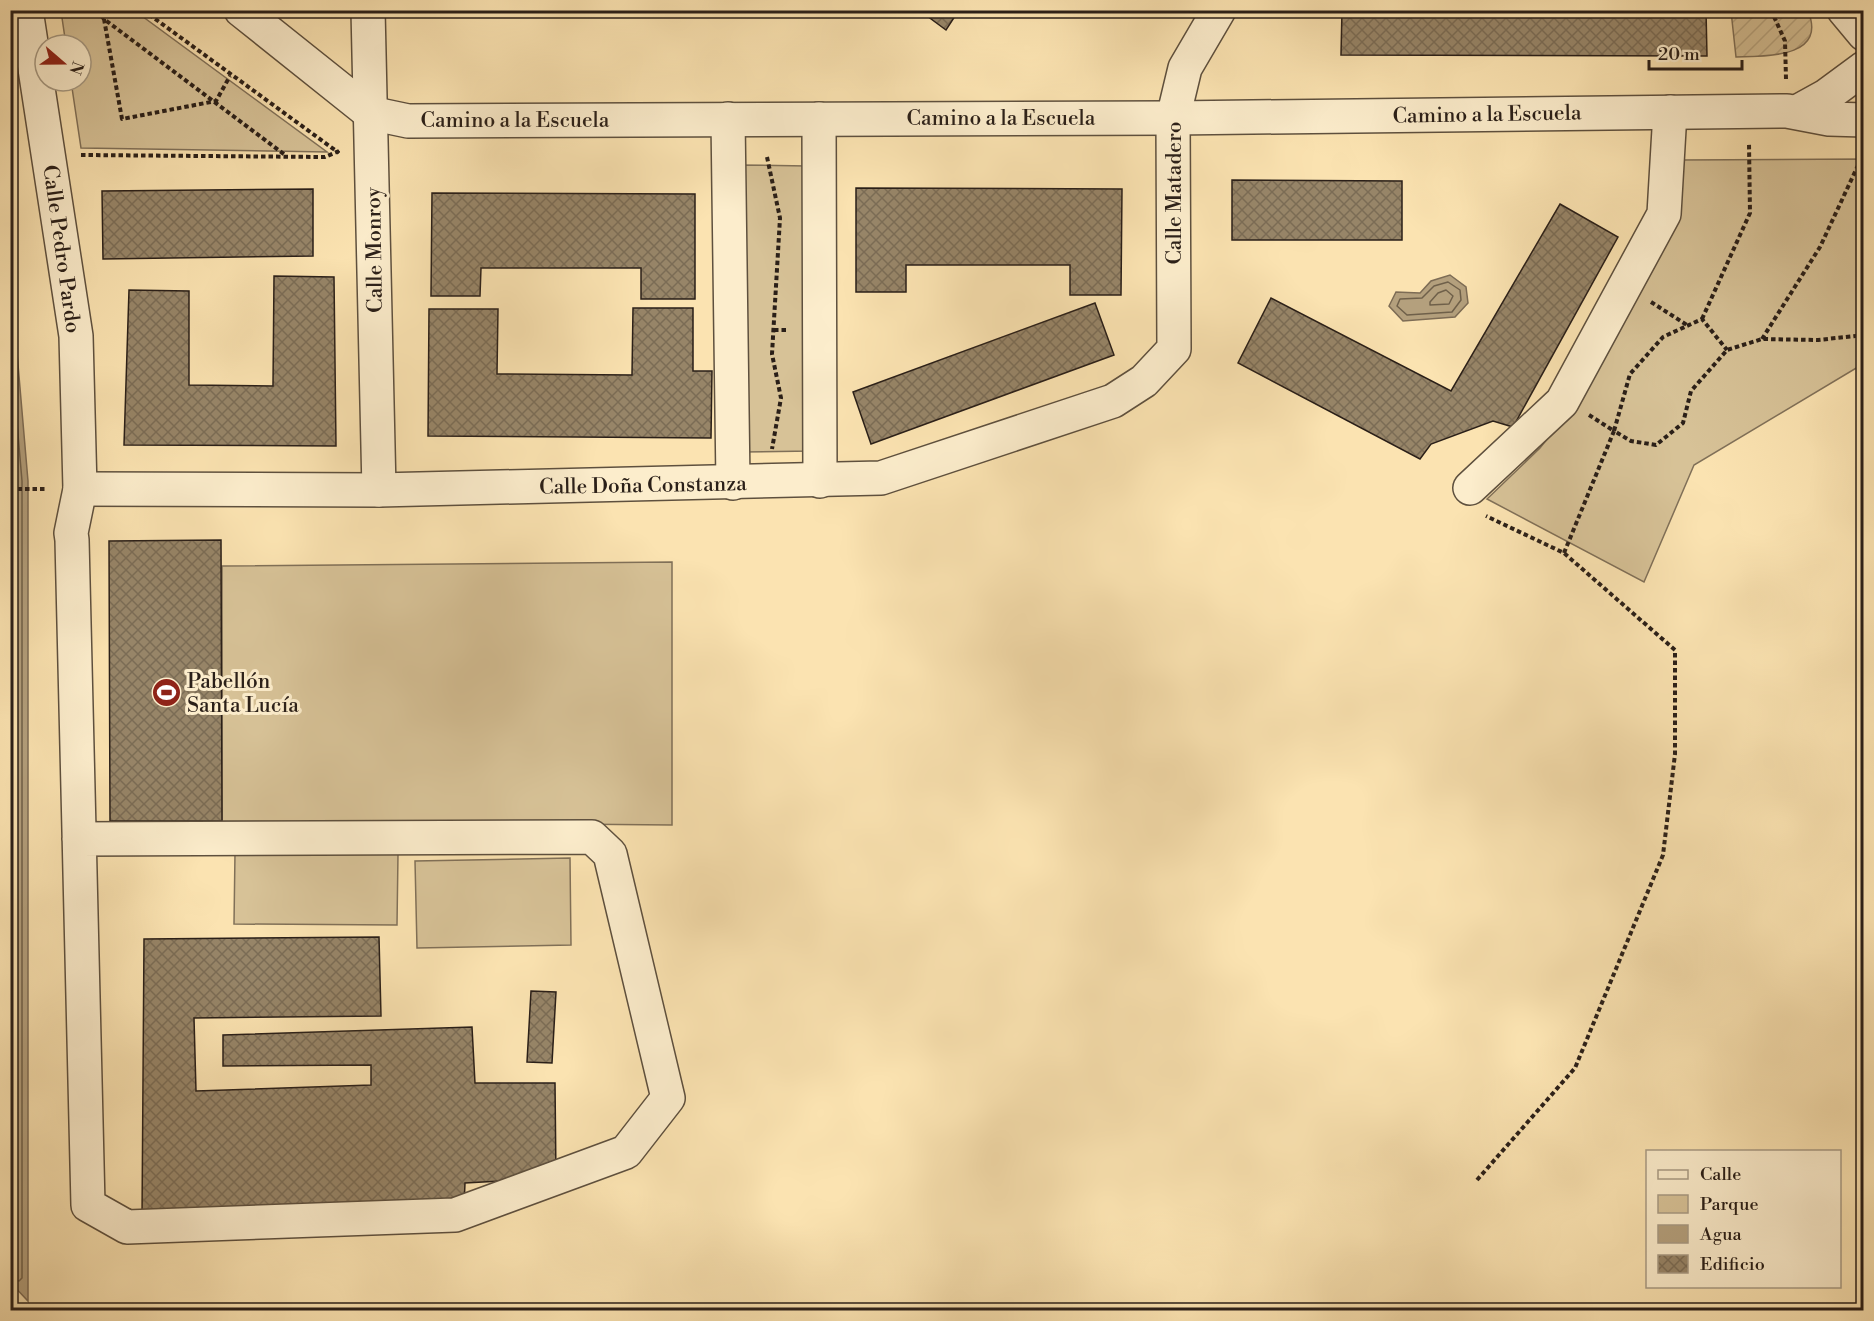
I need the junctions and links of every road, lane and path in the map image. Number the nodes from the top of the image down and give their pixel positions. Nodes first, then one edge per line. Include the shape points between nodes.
1 (27, 10) edge
2 (96, 10) edge
3 (143, 10) edge
4 (241, 10) edge
5 (368, 10) edge
6 (1219, 10) edge
7 (1771, 10) edge
8 (1844, 10) edge
9 (104, 19) junction
10 (1863, 34) edge
11 (1863, 68) edge
12 (230, 76) junction
13 (216, 102) junction
14 (1792, 111) junction
15 (1670, 112) junction
16 (1745, 112) junction
17 (370, 113) junction
18 (1173, 118) junction
19 (728, 119) junction
20 (819, 119) junction
21 (1862, 134) edge
22 (339, 151) junction
23 (75, 155) dead end
24 (286, 156) junction
25 (766, 157) dead end
26 (341, 160) dead end
27 (1624, 287) junction
28 (1702, 319) junction
29 (1688, 326) junction
30 (1863, 335) edge
31 (1762, 339) junction
32 (1174, 349) joint
33 (1727, 350) junction
34 (1614, 431) junction
35 (769, 458) dead end
36 (820, 481) junction
37 (733, 483) junction
38 (1470, 488) joint
39 (13, 489) edge
40 (32, 489) dead end
41 (80, 489) junction
42 (379, 490) junction
43 (1564, 553) junction
44 (79, 839) junction
45 (1477, 1180) dead end

1 - 41 street, Calle Pedro Pardo via 76,336
2 - 9 path
3 - 12 path
4 - 17 street, Camino a la Escuela
5 - 17 street, Calle Monroy
6 - 18 street, Calle Matadero via 1185,68
7 - 14 path via 1785,41
8 - 10 street
9 - 13 path
9 - 13 path via 122,119
11 - 14 street, Camino a la Escuela via 1826,96
12 - 13 path
12 - 22 path
13 - 24 path
14 - 16 street, Camino a la Escuela
14 - 21 street, Camino a la Escuela
15 - 16 street, Camino a la Escuela
15 - 18 street, Camino a la Escuela
15 - 27 street via 1664,214
16 - 28 path via 1751,160 1750,213
17 - 19 street, Camino a la Escuela via 408,121
17 - 42 street, Calle Monroy
18 - 20 street, Camino a la Escuela
18 - 32 street, Calle Matadero
19 - 20 street, Camino a la Escuela
19 - 37 street
20 - 36 street
21 - 31 path via 1861,159 1820,247
22 - 24 path via 325,157
22 - 26 path
23 - 24 path
25 - 35 path via 780,218 772,354 781,398
27 - 29 path
27 - 38 street via 1562,402
28 - 29 path
28 - 33 path
29 - 34 path via 1663,337 1630,374
30 - 31 path via 1818,340
31 - 33 path
32 - 36 street, Calle Doña Constanza via 1144,381 1113,401 881,478
33 - 34 path via 1691,391 1683,423 1656,445 1631,441
34 - 43 path
36 - 37 street, Calle Doña Constanza
37 - 42 street, Calle Doña Constanza
38 - 43 path via 1478,512
39 - 40 path
41 - 42 street, Calle Doña Constanza
41 - 44 street, Calle Pedro Pardo via 71,533
43 - 45 path via 1675,650 1676,754 1663,855 1575,1068
44 - 44 street, Calle Pedro Pardo via 88,1205 127,1227 455,1215 626,1152 668,1098 610,854 592,837

